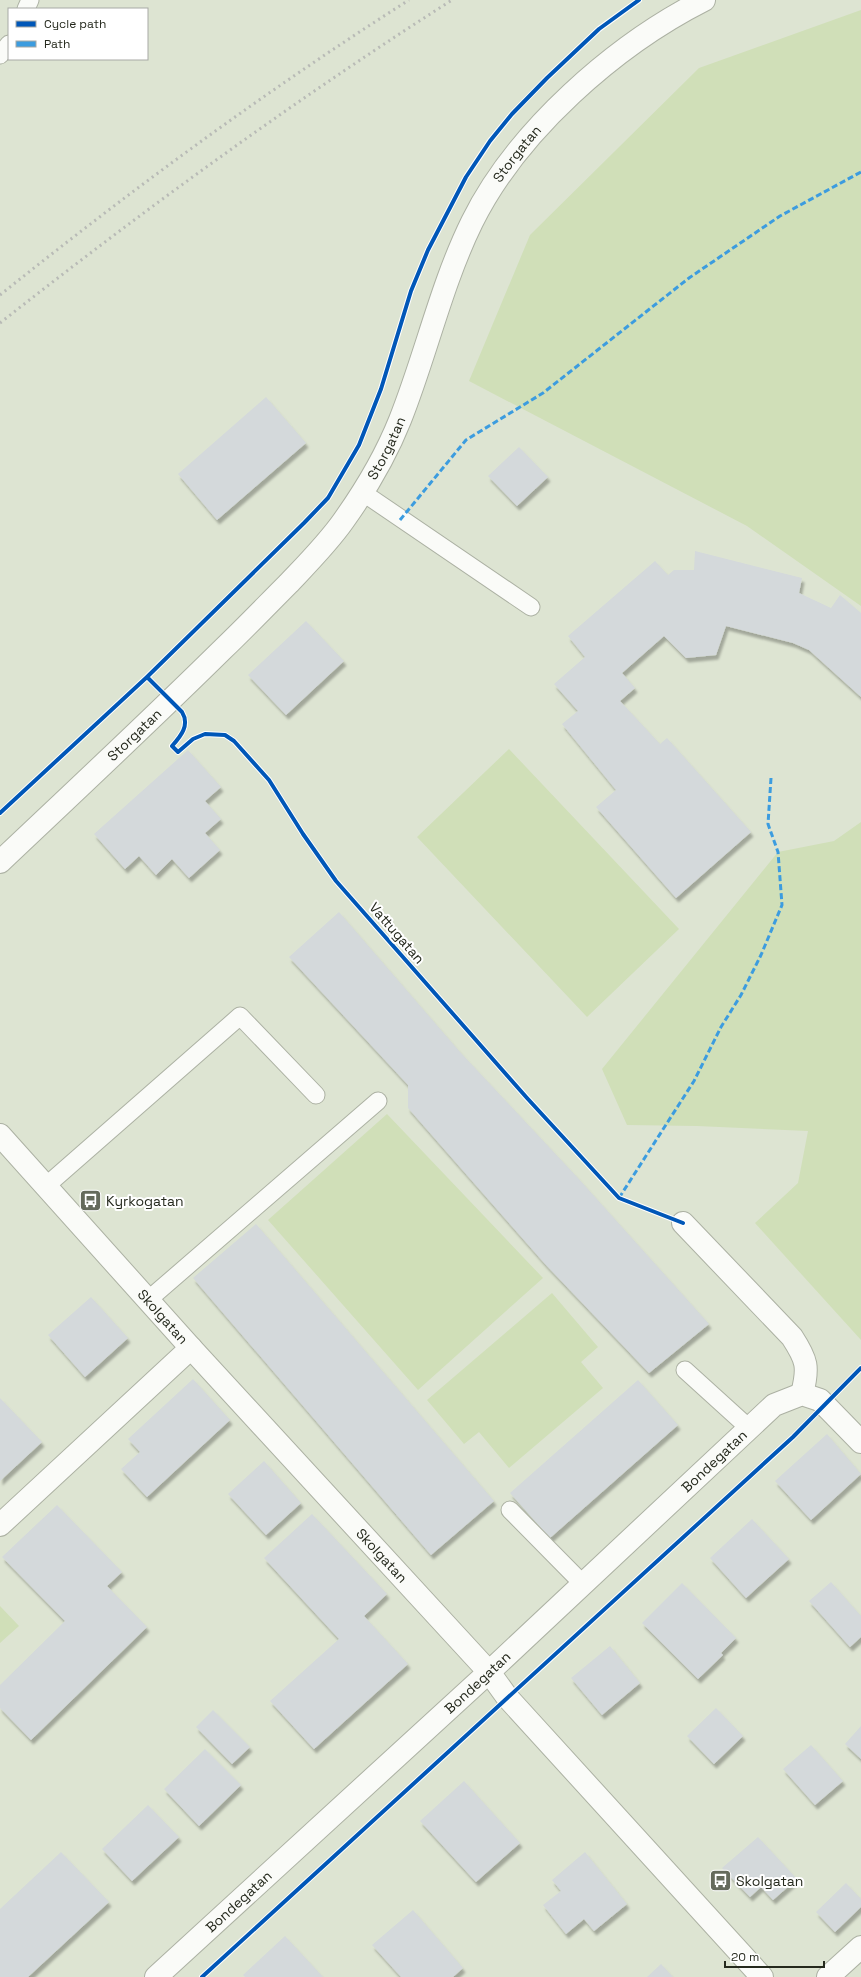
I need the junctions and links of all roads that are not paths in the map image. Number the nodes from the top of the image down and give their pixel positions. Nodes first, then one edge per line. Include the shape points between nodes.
1 (704, 0) edge
2 (8, 45) edge
3 (0, 55) edge
4 (362, 492) junction
5 (530, 607) dead end
6 (0, 862) edge
7 (316, 1095) dead end
8 (378, 1101) dead end
9 (0, 1135) edge
10 (46, 1186) junction
11 (683, 1223) dead end
12 (148, 1300) junction
13 (191, 1348) junction
14 (685, 1370) dead end
15 (802, 1394) junction
16 (750, 1429) junction
17 (861, 1442) edge
18 (510, 1510) dead end
19 (0, 1525) edge
20 (583, 1584) junction
21 (489, 1672) junction
22 (861, 1947) edge
23 (156, 1977) edge
24 (762, 1977) edge
25 (828, 1977) edge

1 - 4 street, Storgatan via 640,37 579,88 540,126 497,178 472,222 446,286 400,421
2 - 3 lane
4 - 5 lane
4 - 6 street, Storgatan via 343,522 315,556 249,624
7 - 10 lane via 240,1016
8 - 12 lane
9 - 10 street, Skolgatan
10 - 12 street, Skolgatan
11 - 15 street via 792,1337 807,1367
12 - 13 street, Skolgatan
13 - 19 street
13 - 21 street, Skolgatan
14 - 16 lane
15 - 16 street, Bondegatan via 774,1406
15 - 17 street via 820,1400
16 - 20 street, Bondegatan
18 - 20 lane
20 - 21 street, Bondegatan
21 - 23 street, Bondegatan
21 - 24 street, Skolgatan via 507,1697
22 - 25 street

